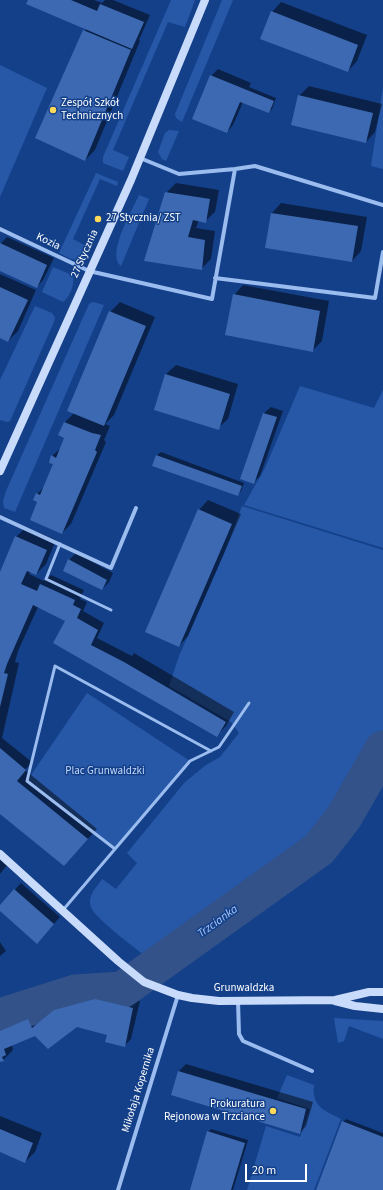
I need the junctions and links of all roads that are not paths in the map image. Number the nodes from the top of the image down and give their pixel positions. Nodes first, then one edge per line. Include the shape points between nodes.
1 (205, 0) edge
2 (140, 158) junction
3 (235, 169) junction
4 (383, 205) edge
5 (0, 229) edge
6 (383, 252) edge
7 (89, 272) junction
8 (215, 278) junction
9 (0, 471) edge
10 (136, 508) dead end
11 (0, 516) edge
12 (60, 544) junction
13 (111, 610) dead end
14 (249, 703) dead end
15 (211, 751) junction
16 (115, 849) junction
17 (0, 854) edge
18 (62, 911) junction
19 (383, 992) edge
20 (178, 996) junction
21 (335, 1000) junction
22 (238, 1001) junction
23 (383, 1009) edge
24 (312, 1071) dead end
25 (118, 1190) edge

1 - 2 main road, 27 Stycznia
2 - 3 street via 179,174
2 - 7 main road, 27 Stycznia
3 - 4 street via 255,166
3 - 8 street
5 - 7 street, Kozia
6 - 8 street via 375,298
7 - 8 street, Kozia via 212,299
7 - 9 main road, 27 Stycznia
10 - 12 street via 111,568
11 - 12 street
12 - 13 lane via 46,579
14 - 15 lane via 219,748
15 - 16 lane via 190,761
15 - 16 lane via 55,666 27,781
16 - 18 lane
17 - 18 main road
18 - 20 main road, Grunwaldzka via 134,975
19 - 21 main road, Grunwaldzka via 369,992
20 - 22 main road, Grunwaldzka
20 - 25 street, Mikołaja Kopernika
21 - 22 main road, Grunwaldzka
21 - 23 main road, Grunwaldzka via 355,1006
22 - 24 street via 239,1034 243,1041

